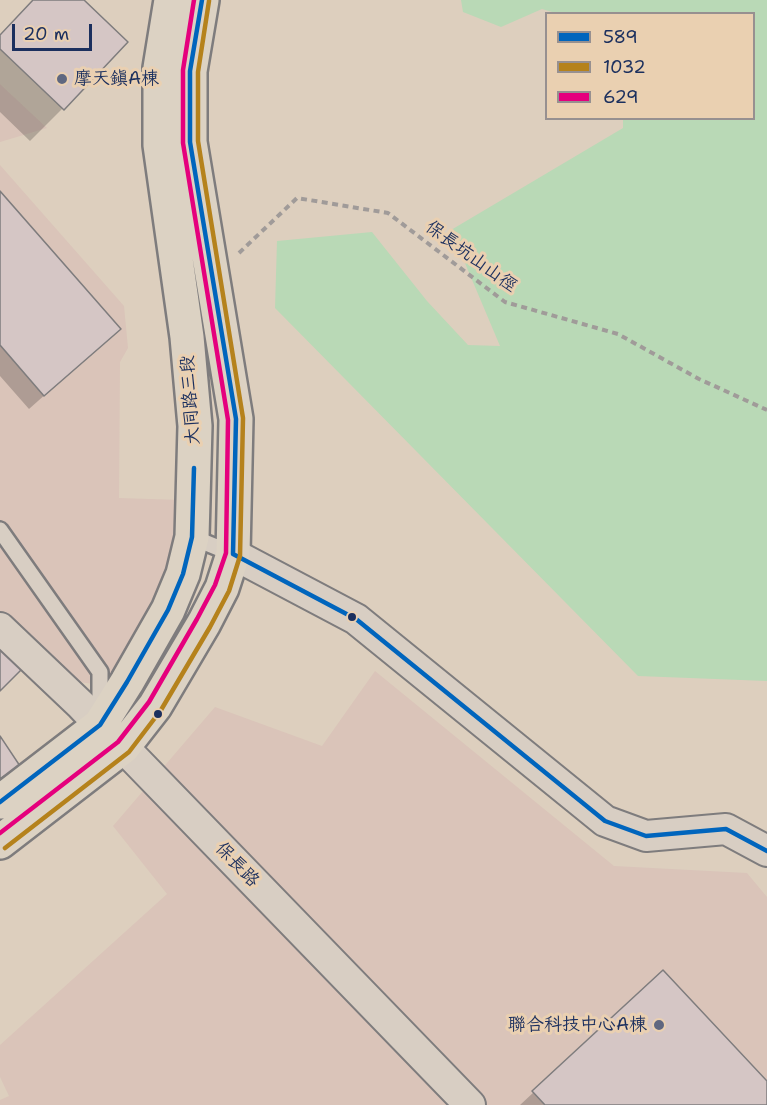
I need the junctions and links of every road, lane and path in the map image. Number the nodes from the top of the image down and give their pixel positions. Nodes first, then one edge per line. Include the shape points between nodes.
1 (171, 0) edge
2 (202, 0) edge
3 (213, 278) junction
4 (767, 410) edge
5 (0, 530) edge
6 (192, 537) junction
7 (233, 554) junction
8 (0, 628) edge
9 (111, 736) junction
10 (0, 802) edge
11 (0, 842) edge
12 (767, 851) edge
13 (470, 1105) edge

1 - 6 main road, 大同路三段 via 160,68 160,144 187,337 195,426
2 - 3 main road, 大同路三段 via 190,71 190,142
3 - 4 path, 保長坑山山徑 via 297,198 388,213 505,302 618,334 699,379
3 - 7 main road, 大同路三段 via 237,419
5 - 9 lane via 100,672
6 - 7 lane
6 - 9 main road, 大同路三段 via 183,574 168,610 127,682
7 - 9 main road, 大同路三段 via 222,588 204,623 154,706
7 - 12 street via 356,619 605,821 646,836 726,829
8 - 9 street, 保長路
9 - 10 main road, 大同路三段
9 - 11 main road, 大同路三段
9 - 13 street, 保長路

